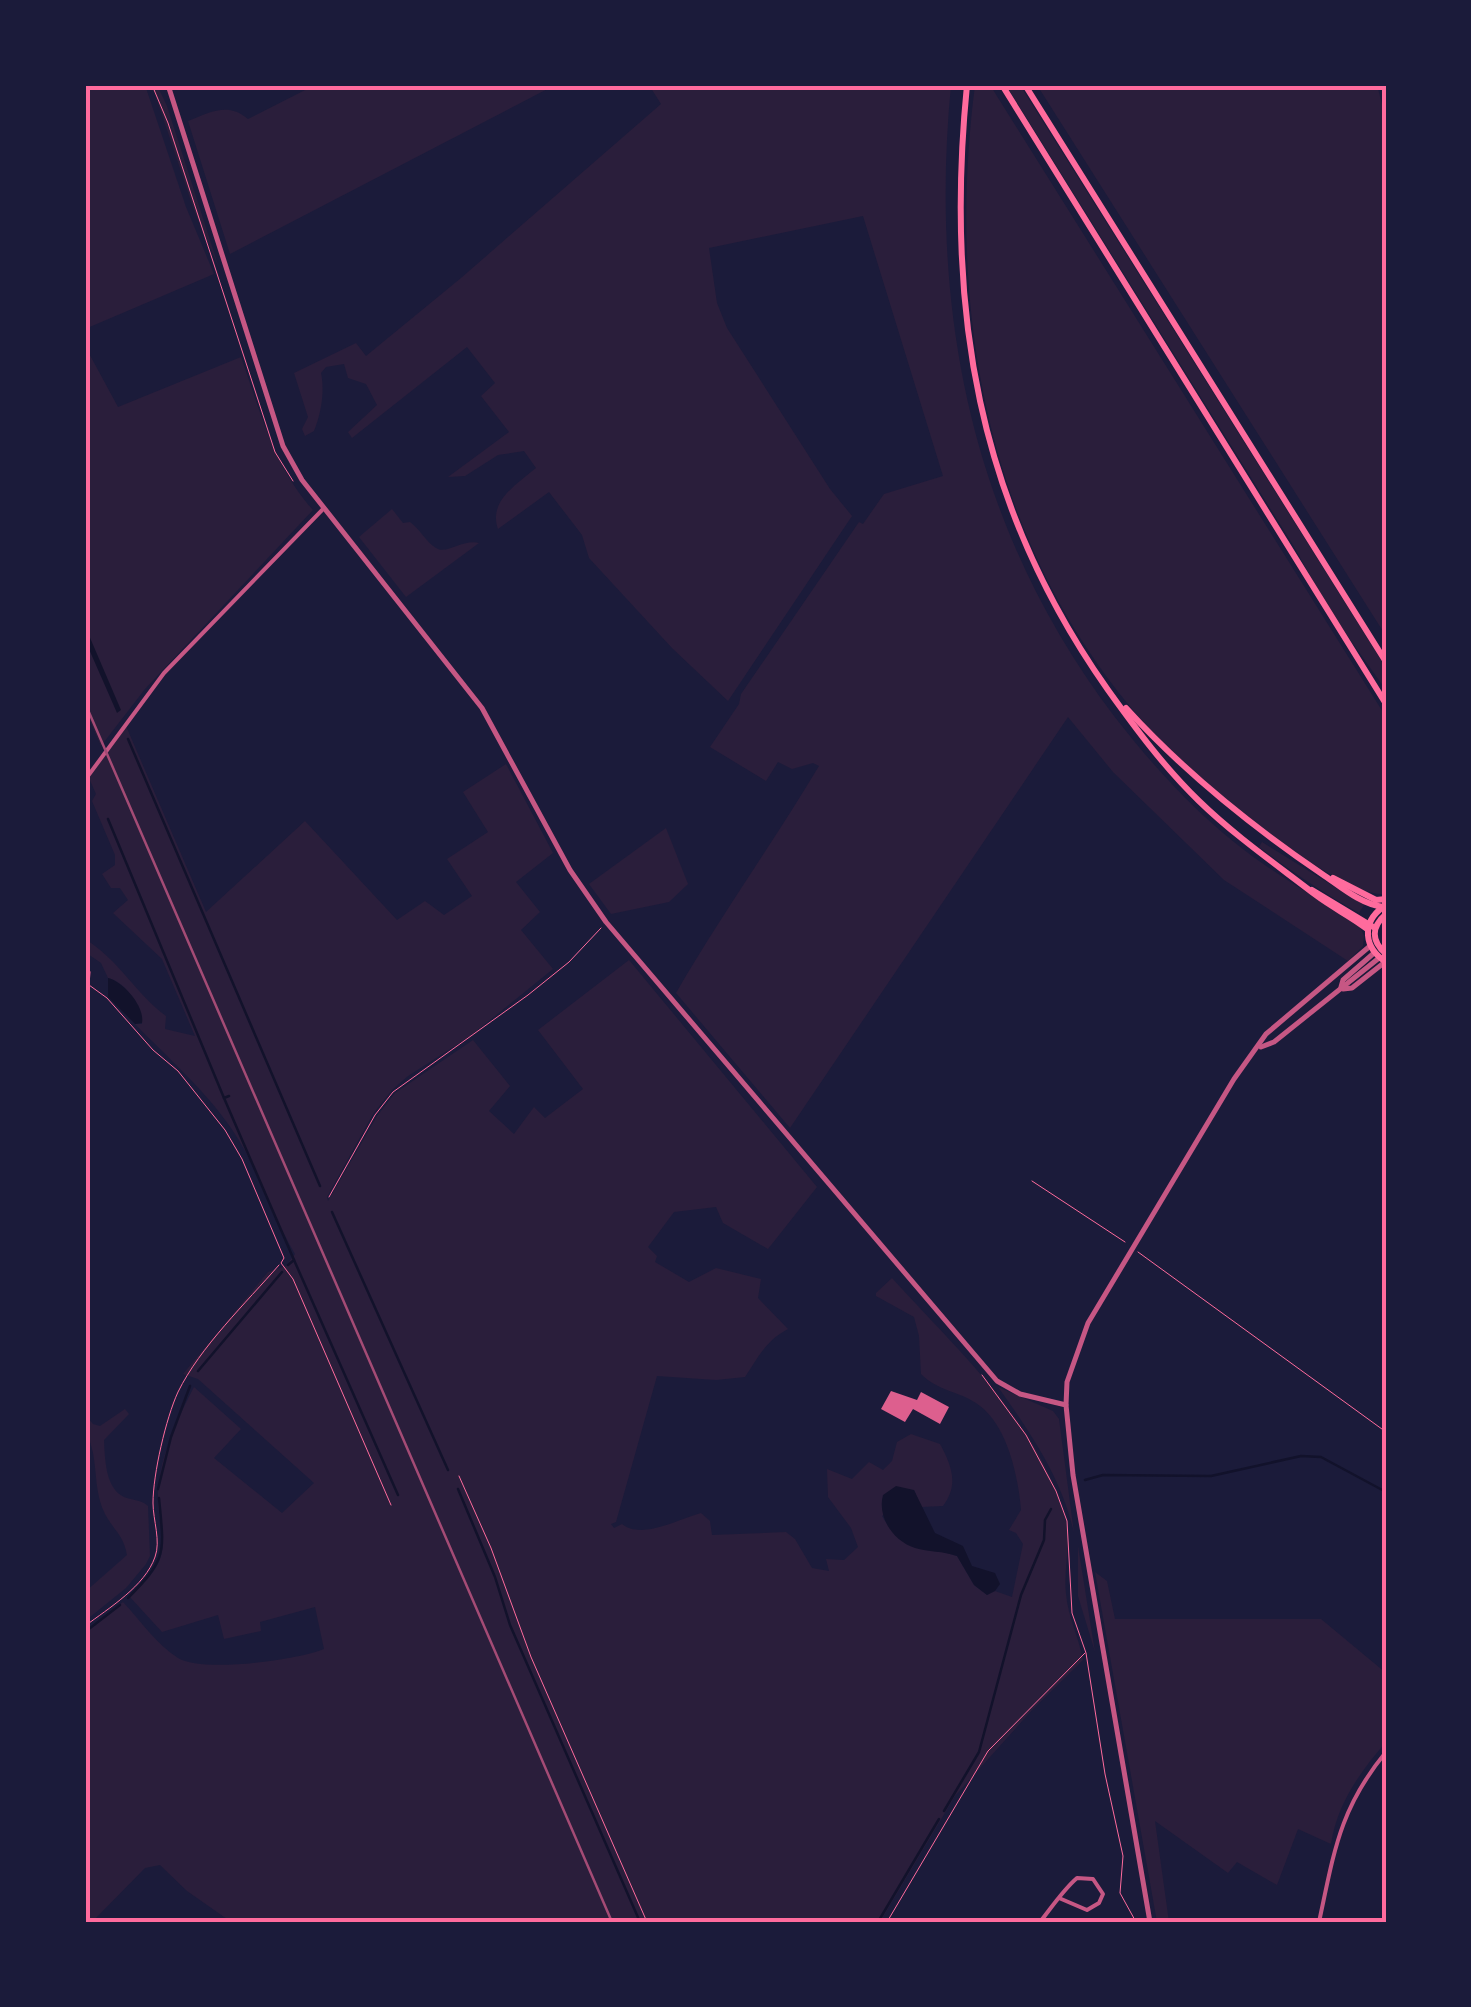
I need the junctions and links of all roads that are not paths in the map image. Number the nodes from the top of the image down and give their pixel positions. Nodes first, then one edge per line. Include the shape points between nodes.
1 (168, 85) edge
2 (967, 85) edge
3 (1002, 85) edge
4 (1025, 85) edge
5 (324, 508) junction
6 (1386, 662) edge
7 (1105, 685) junction
8 (1386, 704) edge
9 (85, 780) edge
10 (1327, 877) junction
11 (1385, 907) edge
12 (1370, 927) junction
13 (1381, 954) edge
14 (1258, 1048) junction
15 (1066, 1404) junction
16 (1386, 1752) edge
17 (1059, 1898) junction
18 (1040, 1922) edge
19 (1150, 1922) edge
20 (1320, 1922) edge

1 - 5 street via 283,446
2 - 7 main road via 961,284 983,416 1030,556
3 - 8 main road
4 - 6 main road
5 - 9 street via 164,672
5 - 15 street via 482,708 570,870 606,922 997,1381 1020,1394
7 - 10 main road via 1214,794
7 - 12 main road via 1189,790 1257,850
10 - 11 main road
10 - 11 main road
11 - 12 main road
12 - 13 main road
13 - 14 street
13 - 14 street via 1287,1014
14 - 15 street via 1088,1323
15 - 19 street
16 - 20 street via 1342,1822
17 - 17 street via 1082,1877 1098,1883 1102,1894 1087,1910
17 - 18 street

